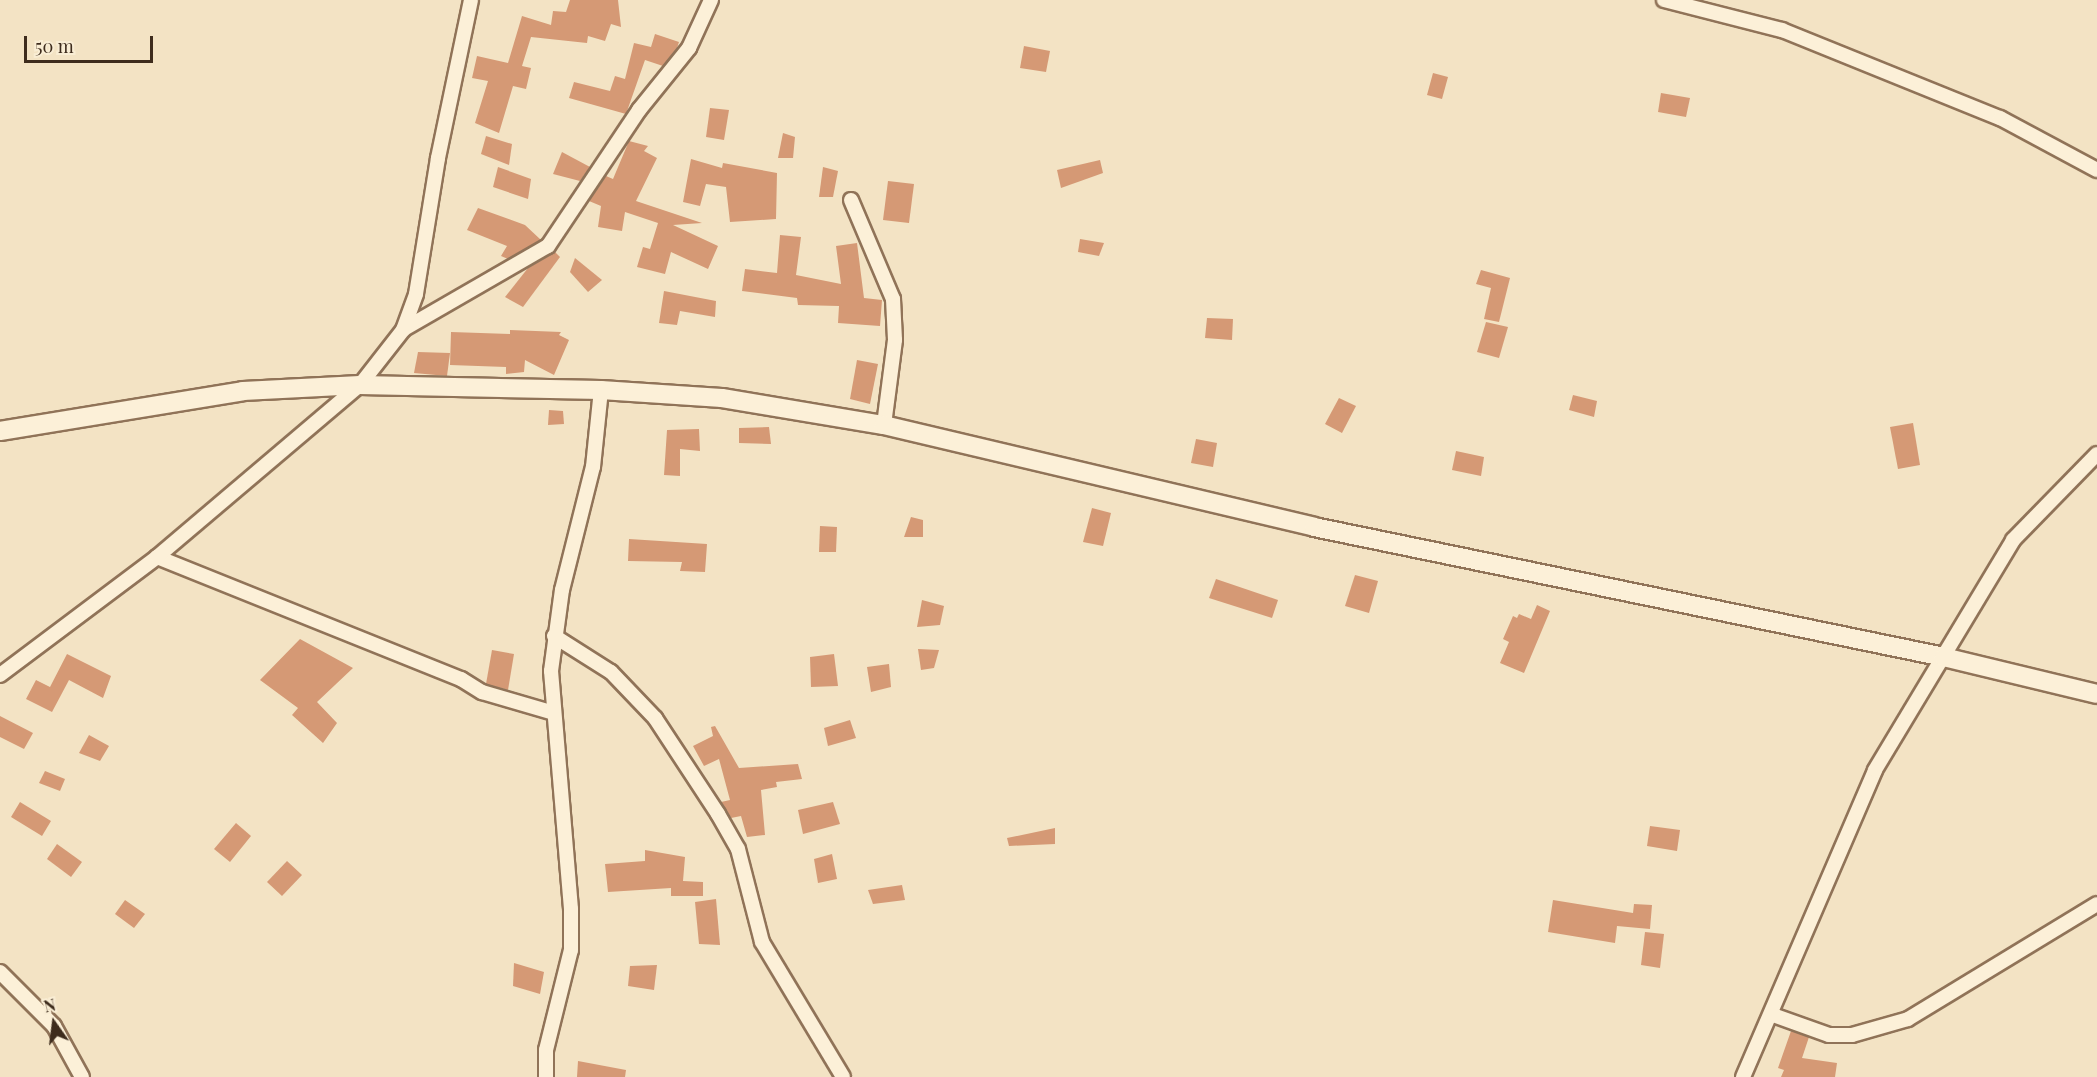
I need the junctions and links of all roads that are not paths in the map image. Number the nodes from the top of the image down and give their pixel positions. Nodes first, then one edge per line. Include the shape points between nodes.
1 (471, 0) edge
2 (711, 0) edge
3 (1664, 0) edge
4 (2097, 170) edge
5 (851, 200) dead end
6 (403, 330) junction
7 (360, 386) junction
8 (601, 390) junction
9 (884, 425) junction
10 (0, 431) edge
11 (2097, 454) edge
12 (157, 557) junction
13 (554, 636) junction
14 (1944, 657) junction
15 (0, 675) edge
16 (2097, 694) edge
17 (554, 713) junction
18 (2097, 904) edge
19 (0, 972) edge
20 (1773, 1015) junction
21 (82, 1077) edge
22 (546, 1077) edge
23 (843, 1077) edge
24 (1743, 1077) edge

1 - 6 street via 438,158 416,294
2 - 6 street via 689,48 639,110 548,246
3 - 4 street via 1782,30 2000,118
5 - 9 street via 893,299 895,340
6 - 7 street
7 - 8 street
7 - 10 street via 243,391
7 - 12 street
8 - 9 street via 722,398
8 - 13 street via 585,510
9 - 14 street via 1314,527
11 - 14 street via 2013,540
12 - 15 street
12 - 17 street via 460,679 482,692
13 - 17 street
13 - 23 street via 611,672 647,710 705,795 738,849 762,942
14 - 16 street
14 - 20 street via 1875,770
17 - 22 street via 571,950 546,1050
18 - 20 street via 1908,1019 1852,1035 1829,1035
19 - 21 street via 54,1026
20 - 24 street

